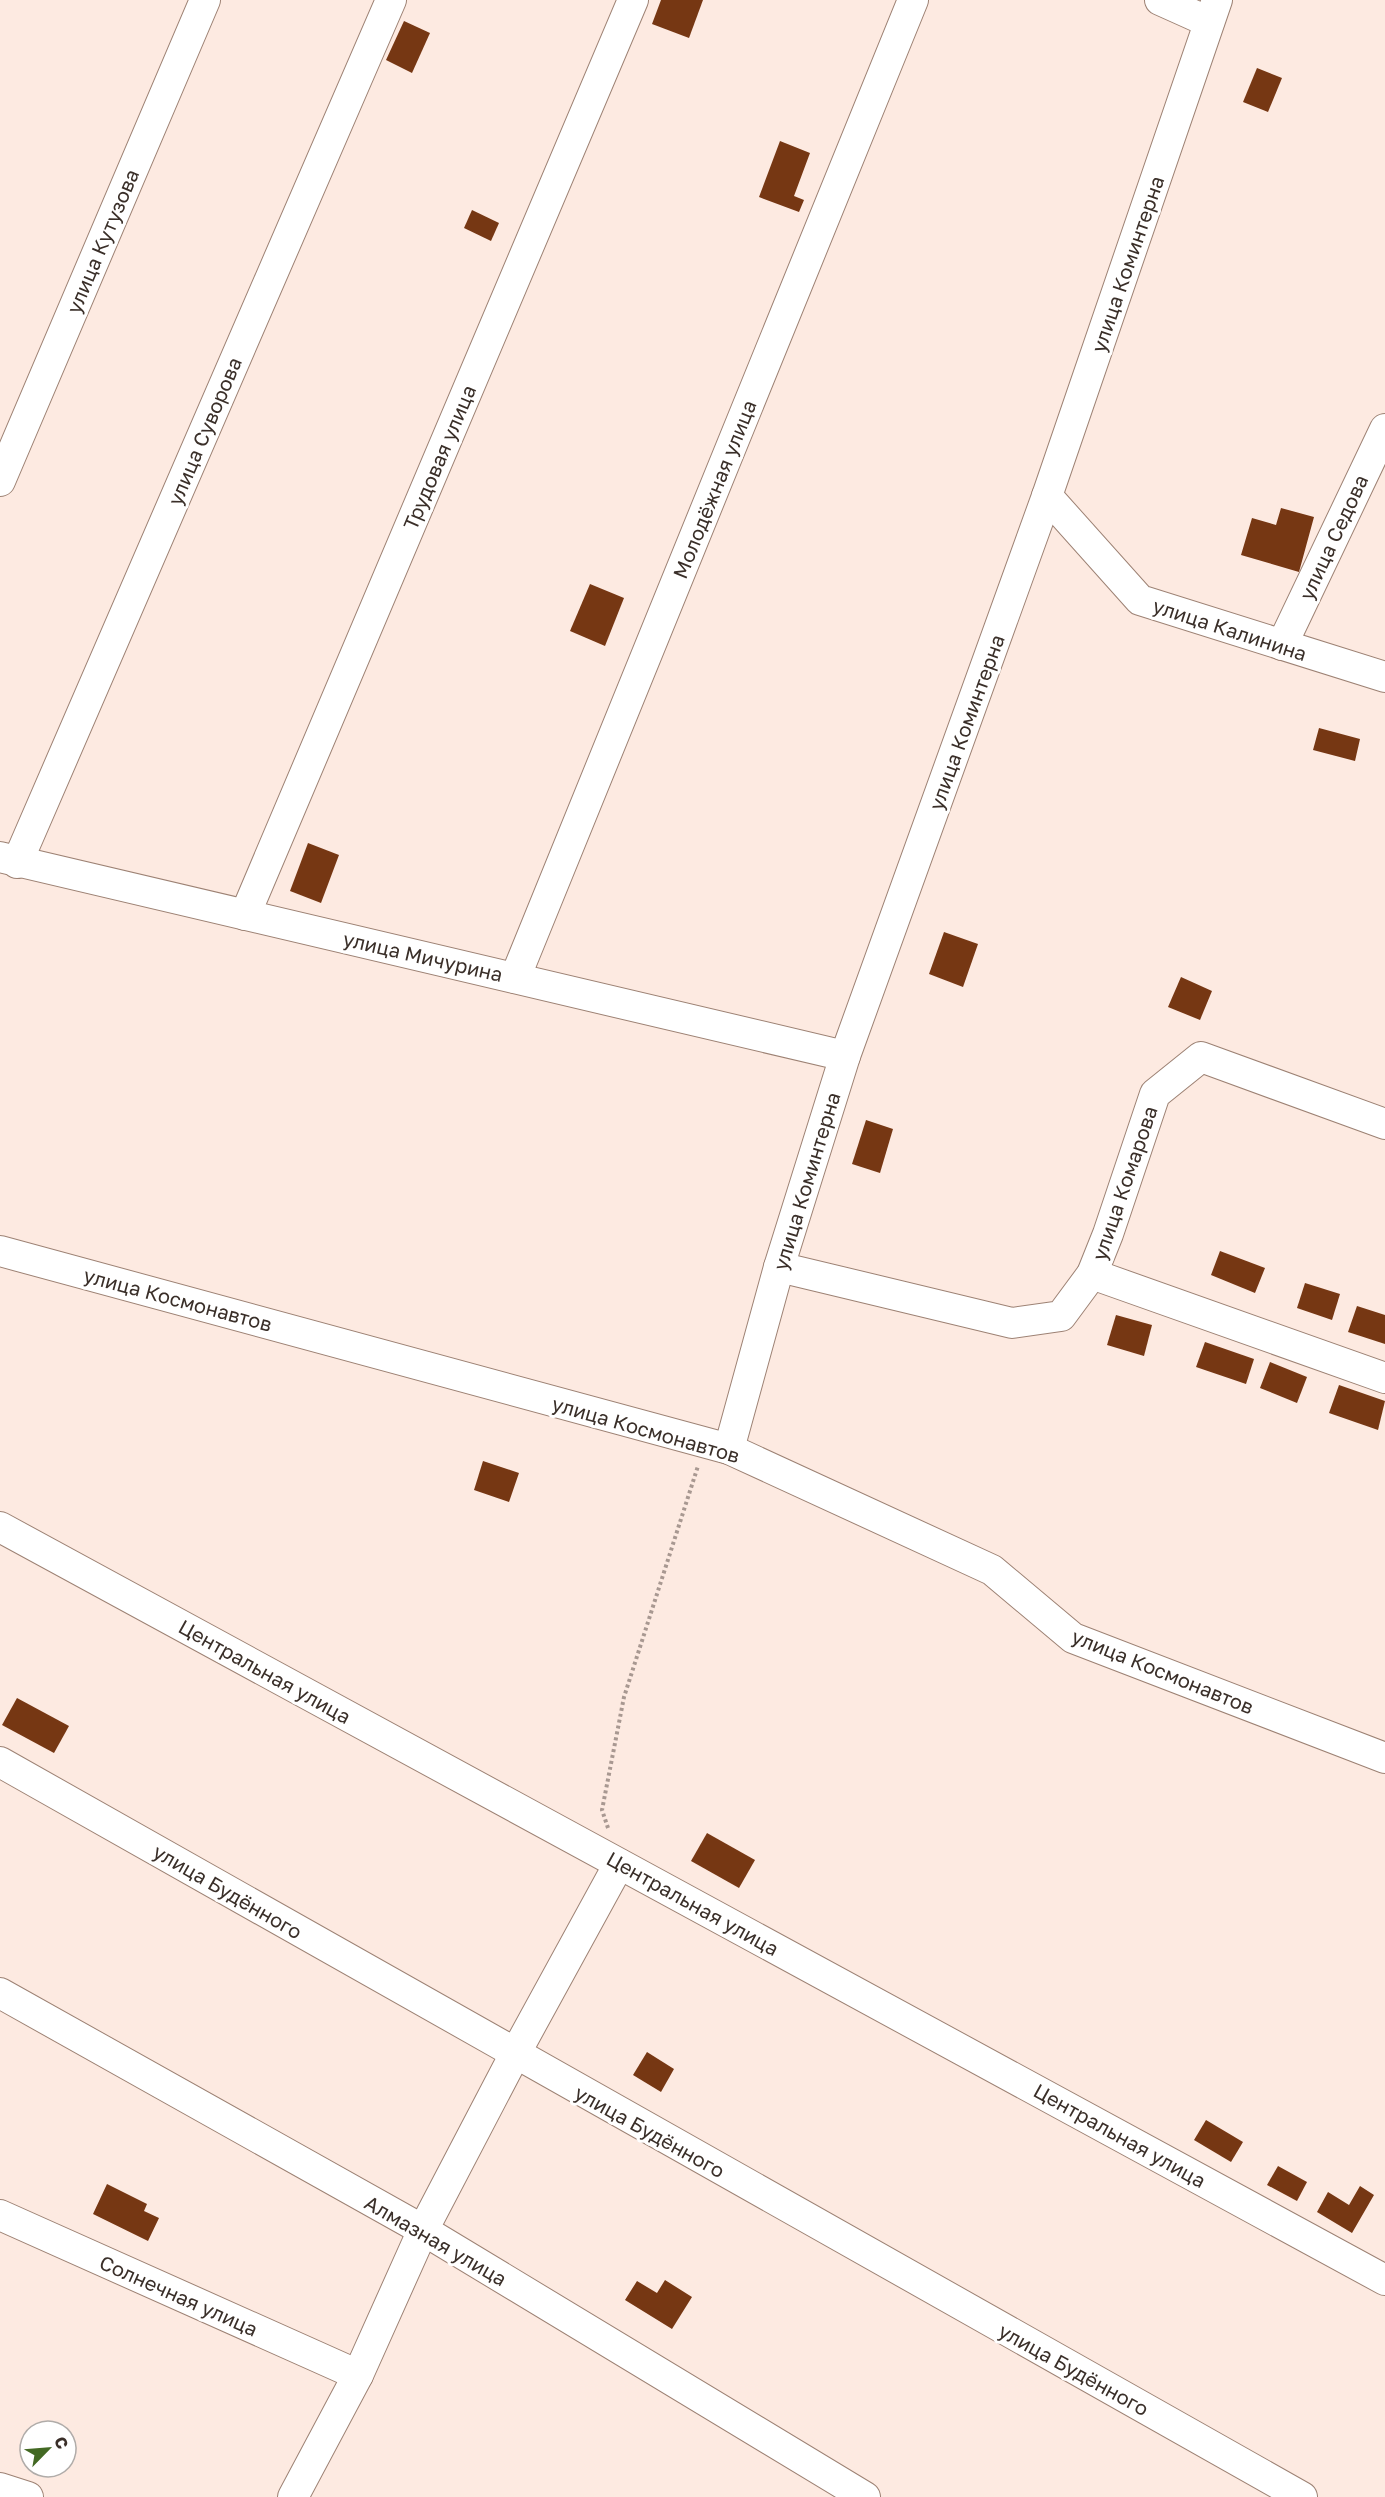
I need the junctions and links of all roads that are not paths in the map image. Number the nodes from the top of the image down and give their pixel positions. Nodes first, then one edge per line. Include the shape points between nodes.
1 (205, 0) edge
2 (391, 0) edge
3 (633, 0) edge
4 (913, 0) edge
5 (1160, 0) edge
6 (1213, 11) edge
7 (1385, 429) edge
8 (0, 482) edge
9 (1047, 496) junction
10 (1282, 645) junction
11 (1385, 677) edge
12 (8, 860) edge
13 (245, 915) junction
14 (514, 978) junction
15 (845, 1056) junction
16 (1385, 1124) edge
17 (0, 1251) edge
18 (779, 1267) junction
19 (1092, 1274) junction
20 (1385, 1378) edge
21 (717, 1446) junction
22 (0, 1527) edge
23 (1385, 1758) edge
24 (0, 1762) edge
25 (620, 1864) junction
26 (0, 1994) edge
27 (514, 2054) junction
28 (0, 2215) edge
29 (423, 2230) junction
30 (1385, 2280) edge
31 (358, 2375) junction
32 (0, 2488) edge
33 (28, 2497) edge
34 (293, 2497) edge
35 (865, 2497) edge
36 (1302, 2497) edge

1 - 8 street, улица Кутузова
2 - 12 street, улица Суворова
3 - 13 street, Трудовая улица
4 - 14 street, Молодёжная улица
5 - 6 street
6 - 9 street, улица Коминтерна
7 - 10 street, улица Седова
9 - 10 street, улица Калинина via 1140,600
9 - 15 street, улица Коминтерна
10 - 11 street, улица Калинина
12 - 13 street, улица Мичурина
13 - 14 street, улица Мичурина
14 - 15 street, улица Мичурина
15 - 18 street, улица Коминтерна
16 - 19 street, улица Комарова via 1201,1057 1155,1094
17 - 21 street, улица Космонавтов
18 - 19 street, улица Комарова via 1012,1323 1061,1316
18 - 21 street, улица Коминтерна
19 - 20 street, улица Комарова
21 - 23 street, улица Космонавтов via 992,1570 1073,1638
22 - 25 street, Центральная улица
24 - 27 street, улица Будённого
25 - 27 street
25 - 30 street, Центральная улица
26 - 29 street, Алмазная улица
27 - 29 street
27 - 36 street, улица Будённого
28 - 31 street, Солнечная улица
29 - 31 street
29 - 35 street, Алмазная улица
31 - 34 street
32 - 33 street

